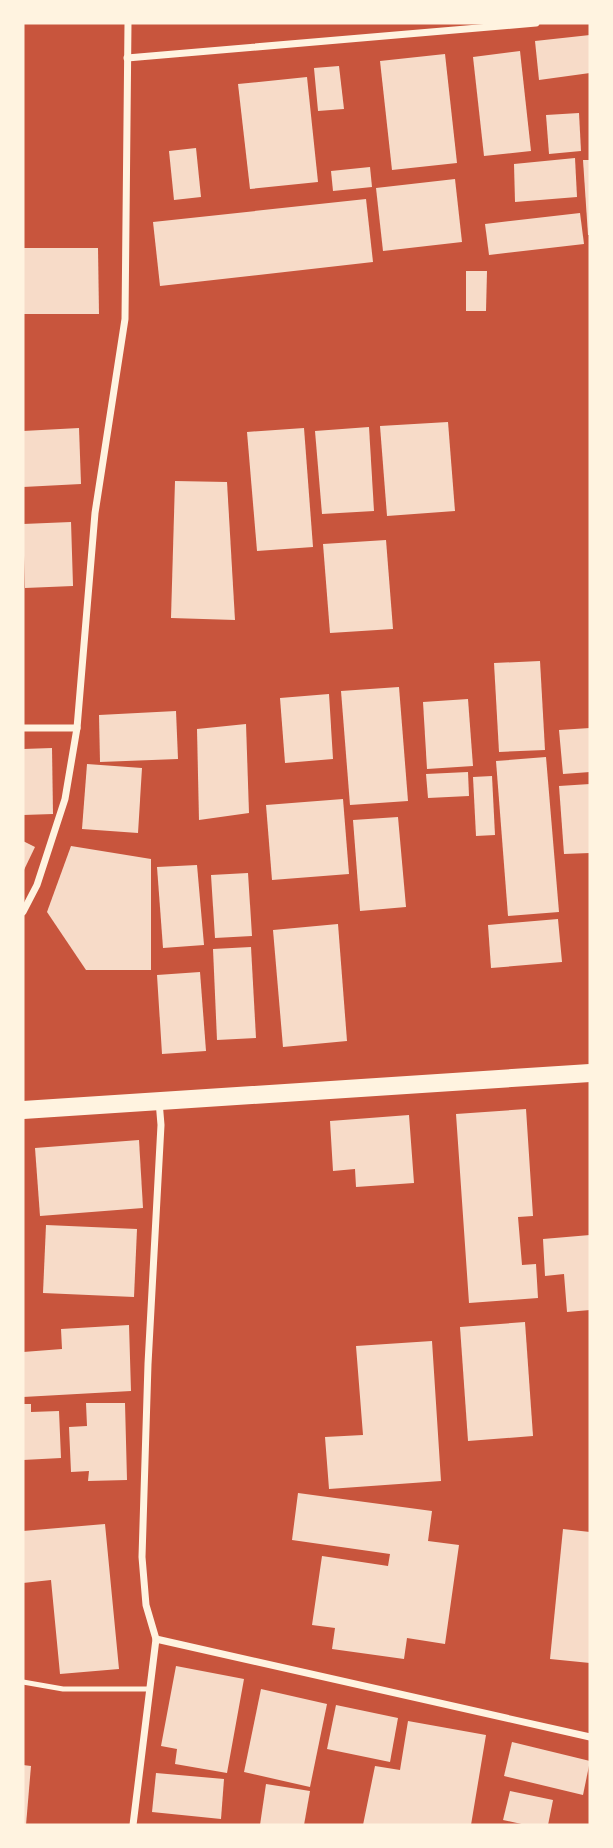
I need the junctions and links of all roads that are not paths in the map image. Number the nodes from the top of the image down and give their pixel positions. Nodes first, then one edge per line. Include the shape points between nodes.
1 (128, 23) edge
2 (536, 23) edge
3 (127, 58) junction
4 (77, 727) junction
5 (23, 728) edge
6 (23, 912) edge
7 (590, 1073) edge
8 (159, 1100) junction
9 (23, 1110) edge
10 (156, 1639) junction
11 (23, 1682) edge
12 (150, 1689) junction
13 (590, 1737) edge
14 (134, 1825) edge

1 - 3 street
2 - 3 street
3 - 4 street via 125,319 95,513
4 - 5 street
4 - 6 street via 65,799
7 - 8 main road
8 - 9 main road
8 - 10 street via 142,1557 146,1605
10 - 12 street
10 - 13 street
11 - 12 lane via 63,1689
12 - 14 street

